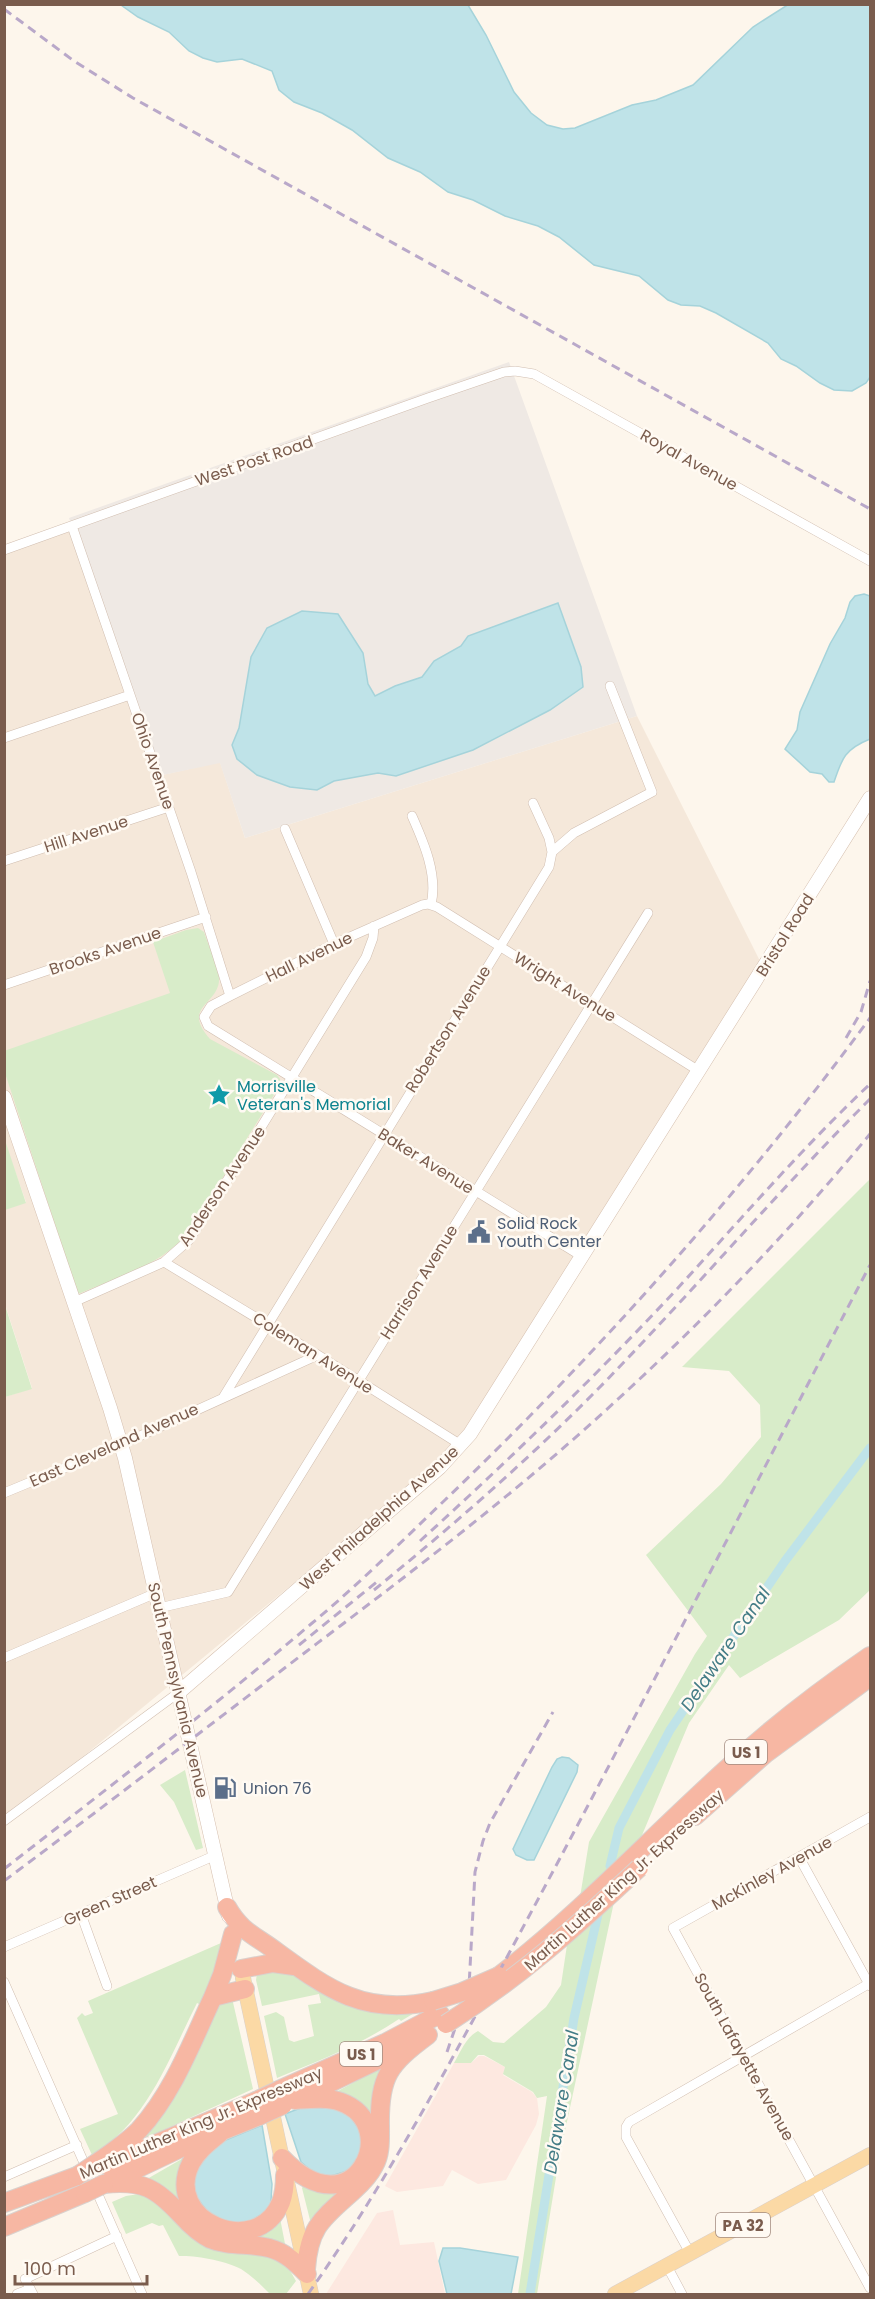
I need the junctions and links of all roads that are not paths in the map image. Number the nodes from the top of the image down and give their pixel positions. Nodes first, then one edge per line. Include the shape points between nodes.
1 (504, 372) joint
2 (72, 526) junction
3 (4, 550) edge
4 (870, 561) edge
5 (610, 686) dead end
6 (130, 696) junction
7 (4, 738) edge
8 (870, 798) edge
9 (533, 803) dead end
10 (169, 807) junction
11 (412, 816) dead end
12 (285, 829) dead end
13 (552, 852) junction
14 (4, 861) edge
15 (431, 905) junction
16 (648, 913) dead end
17 (206, 917) junction
18 (374, 926) junction
19 (334, 944) junction
20 (499, 947) junction
21 (4, 985) edge
22 (230, 996) junction
23 (592, 1003) junction
24 (208, 1026) joint
25 (699, 1071) junction
26 (291, 1079) junction
27 (4, 1097) edge
28 (383, 1135) junction
29 (475, 1191) junction
30 (583, 1257) junction
31 (164, 1262) junction
32 (74, 1302) junction
33 (267, 1324) junction
34 (318, 1355) junction
35 (358, 1381) junction
36 (224, 1396) junction
37 (120, 1445) junction
38 (461, 1445) junction
39 (4, 1493) edge
40 (156, 1593) junction
41 (159, 1608) junction
42 (870, 1656) edge
43 (4, 1658) edge
44 (870, 1677) edge
45 (178, 1693) junction
46 (870, 1817) edge
47 (4, 1821) edge
48 (216, 1855) junction
49 (799, 1857) junction
50 (635, 1864) junction
51 (227, 1907) junction
52 (81, 1914) junction
53 (673, 1928) joint
54 (233, 1934) junction
55 (4, 1947) edge
56 (294, 1966) junction
57 (241, 1969) junction
58 (4, 1982) edge
59 (870, 1984) edge
60 (107, 1986) dead end
61 (245, 1989) junction
62 (213, 1997) junction
63 (440, 2013) junction
64 (428, 2035) junction
65 (743, 2055) junction
66 (286, 2098) junction
67 (258, 2108) junction
68 (220, 2133) junction
69 (77, 2145) junction
70 (870, 2155) edge
71 (283, 2166) junction
72 (99, 2172) junction
73 (4, 2177) edge
74 (81, 2184) junction
75 (815, 2186) junction
76 (4, 2203) edge
77 (4, 2227) edge
78 (117, 2236) junction
79 (690, 2253) junction
80 (667, 2266) junction
81 (307, 2285) edge
82 (870, 2288) edge
83 (31, 2292) edge
84 (17, 2295) edge
85 (142, 2295) edge
86 (615, 2295) edge
87 (682, 2295) edge

1 - 2 street, West Post Road
1 - 4 street, Royal Avenue via 534,374
2 - 3 street, West Post Road
2 - 6 street, Ohio Avenue
5 - 13 street, Robertson Avenue via 651,792 574,833
6 - 7 street
6 - 10 street, Ohio Avenue
8 - 25 main road, Bristol Road
9 - 13 street
10 - 14 street, Hill Avenue
10 - 17 street, Ohio Avenue
11 - 15 street via 433,878
12 - 19 street
13 - 20 street, Robertson Avenue via 549,867
15 - 18 street, Hall Avenue via 422,905
15 - 20 street, Wright Avenue
16 - 23 street, Harrison Avenue
17 - 21 street, Brooks Avenue
17 - 22 street, Ohio Avenue
18 - 19 street, Hall Avenue
18 - 26 street, Anderson Avenue via 366,957
19 - 22 street, Hall Avenue
20 - 23 street, Wright Avenue
20 - 28 street, Robertson Avenue
22 - 24 street, Hall Avenue via 207,1010 204,1017
23 - 25 street, Wright Avenue
23 - 29 street, Harrison Avenue
24 - 26 street, Baker Avenue
25 - 30 main road, West Philadelphia Avenue
26 - 28 street, Baker Avenue
26 - 31 street, Anderson Avenue via 189,1240
27 - 32 main road, South Pennsylvania Avenue
28 - 29 street, Baker Avenue
28 - 33 street, Robertson Avenue
29 - 30 street, Baker Avenue
29 - 35 street, Harrison Avenue
30 - 38 main road, West Philadelphia Avenue
31 - 32 street, Anderson Avenue
31 - 33 street, Coleman Avenue
32 - 37 main road, South Pennsylvania Avenue
33 - 34 street, Coleman Avenue
33 - 36 street, Robertson Avenue
34 - 35 street, Coleman Avenue
34 - 36 street, East Cleveland Avenue
35 - 38 street, Coleman Avenue
35 - 41 street, Harrison Avenue via 228,1592
36 - 37 street, East Cleveland Avenue
37 - 39 street, East Cleveland Avenue
37 - 40 main road, South Pennsylvania Avenue
38 - 45 main road, West Philadelphia Avenue
40 - 41 main road, South Pennsylvania Avenue
40 - 43 street
41 - 45 main road, South Pennsylvania Avenue
42 - 50 highway, Martin Luther King Jr. Expressway / US 1 via 756,1743
44 - 50 highway, Martin Luther King Jr. Expressway / US 1 via 741,1774
45 - 47 street
45 - 48 main road, South Pennsylvania Avenue
46 - 49 street, McKinley Avenue
48 - 51 main road, South Pennsylvania Avenue
48 - 52 street, Green Street
49 - 53 street, McKinley Avenue
49 - 59 street
50 - 63 highway, Martin Luther King Jr. Expressway / US 1, bridge via 499,1976 462,1992
50 - 63 highway, Martin Luther King Jr. Expressway / US 1, bridge via 538,1960 506,1985
51 - 54 main road, South Pennsylvania Avenue
51 - 56 highway via 247,1933
52 - 55 street, Green Street
52 - 60 street
53 - 65 street, South Lafayette Avenue
54 - 57 main road, South Pennsylvania Avenue
54 - 62 highway
56 - 57 highway via 273,1962
56 - 63 highway via 332,1990 367,2003
57 - 61 main road, South Pennsylvania Avenue
58 - 69 street
59 - 65 street
61 - 62 highway
61 - 71 main road, South Pennsylvania Avenue
62 - 72 highway via 153,2113
63 - 64 highway, Martin Luther King Jr. Expressway / US 1
63 - 66 highway, Martin Luther King Jr. Expressway / US 1
64 - 66 highway, Martin Luther King Jr. Expressway / US 1
64 - 81 highway via 400,2056 389,2072 380,2097 380,2145 375,2165 362,2183 320,2221 310,2240
65 - 75 street, South Lafayette Avenue
65 - 79 street via 633,2118 625,2132
66 - 67 highway, Martin Luther King Jr. Expressway / US 1, bridge
66 - 71 highway via 331,2100 354,2109 368,2128 369,2153 355,2175 332,2185 309,2181
67 - 68 highway, Martin Luther King Jr. Expressway / US 1
67 - 72 highway, Martin Luther King Jr. Expressway / US 1
68 - 71 highway via 195,2157 188,2172 188,2196 206,2222 228,2231 259,2226 278,2209 283,2197
68 - 72 highway, Martin Luther King Jr. Expressway / US 1 via 147,2163
69 - 73 street
69 - 78 street
70 - 75 main road, PA 32
71 - 81 main road, South Pennsylvania Avenue
72 - 74 highway, bridge
72 - 81 highway via 153,2189 207,2237 226,2244 275,2250 288,2257
74 - 76 highway, Martin Luther King Jr. Expressway
74 - 77 highway, Martin Luther King Jr. Expressway
75 - 79 main road, PA 32
75 - 82 street, South Lafayette Avenue
78 - 83 street via 25,2279
78 - 85 street
79 - 80 main road, PA 32
80 - 86 main road, PA 32
80 - 87 street
83 - 84 street

